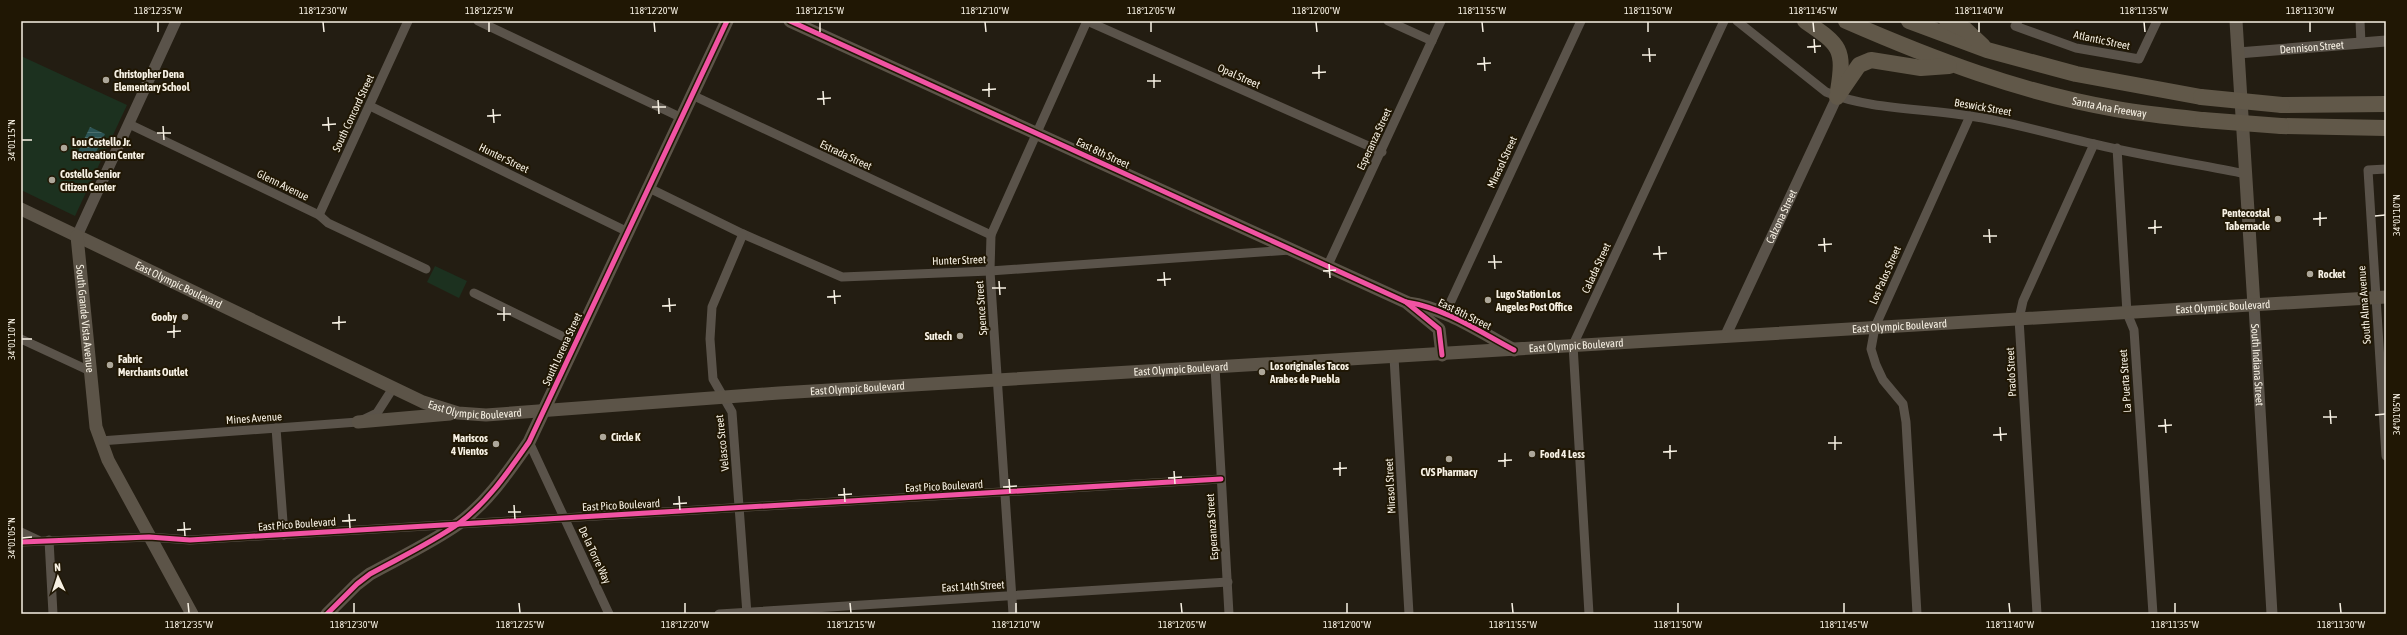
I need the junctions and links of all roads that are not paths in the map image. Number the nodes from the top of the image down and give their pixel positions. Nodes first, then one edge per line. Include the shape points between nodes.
1 (176, 21) edge
2 (408, 21) edge
3 (478, 21) edge
4 (727, 21) edge
5 (790, 21) edge
6 (1087, 21) edge
7 (1388, 21) edge
8 (1442, 21) edge
9 (1581, 21) edge
10 (1724, 21) edge
11 (1737, 21) edge
12 (1805, 21) edge
13 (1846, 21) edge
14 (1909, 21) edge
15 (1947, 21) edge
16 (2157, 21) edge
17 (2236, 21) edge
18 (2360, 21) edge
19 (2017, 24) edge
20 (1432, 41) junction
21 (2386, 41) edge
22 (2361, 43) junction
23 (1987, 50) junction
24 (2238, 53) junction
25 (1953, 65) junction
26 (692, 95) junction
27 (1837, 97) junction
28 (2386, 104) edge
29 (370, 106) junction
30 (1970, 116) junction
31 (682, 118) junction
32 (129, 124) junction
33 (2384, 129) edge
34 (1037, 133) junction
35 (2094, 144) junction
36 (2117, 148) junction
37 (1382, 152) junction
38 (2386, 169) edge
39 (2246, 174) junction
40 (649, 188) junction
41 (21, 209) edge
42 (319, 215) junction
43 (628, 232) junction
44 (743, 234) junction
45 (991, 235) junction
46 (77, 236) junction
47 (1290, 250) junction
48 (1327, 267) junction
49 (426, 269) dead end
50 (990, 271) junction
51 (474, 293) dead end
52 (2381, 298) edge
53 (1406, 302) junction
54 (2254, 306) junction
55 (2127, 313) junction
56 (1445, 314) junction
57 (2020, 319) junction
58 (1875, 327) junction
59 (1725, 336) junction
60 (21, 339) edge
61 (576, 343) junction
62 (1574, 346) junction
63 (1514, 350) junction
64 (1442, 355) junction
65 (1394, 357) junction
66 (1215, 367) junction
67 (90, 371) junction
68 (998, 380) junction
69 (393, 388) junction
70 (725, 397) junction
71 (544, 411) junction
72 (458, 413) junction
73 (358, 422) junction
74 (276, 428) junction
75 (100, 441) junction
76 (529, 442) junction
77 (2386, 456) edge
78 (1221, 479) junction
79 (1006, 493) junction
80 (740, 509) junction
81 (565, 518) junction
82 (458, 524) junction
83 (21, 532) edge
84 (284, 535) junction
85 (149, 537) junction
86 (49, 540) junction
87 (39, 541) junction
88 (21, 542) edge
89 (1228, 582) junction
90 (1012, 596) junction
91 (747, 613) edge
92 (53, 614) edge
93 (192, 614) edge
94 (327, 614) edge
95 (609, 614) edge
96 (719, 614) edge
97 (1013, 614) edge
98 (1229, 614) edge
99 (1409, 614) edge
100 (1589, 614) edge
101 (1917, 614) edge
102 (2037, 614) edge
103 (2153, 614) edge
104 (2272, 614) edge

1 - 32 street
2 - 29 street, South Concord Street
3 - 31 street
4 - 26 main road, South Lorena Street
5 - 34 main road, East 8th Street
6 - 34 street, Spence Street
6 - 37 street, Opal Street
7 - 20 street
8 - 20 street, Esperanza Street
9 - 56 street, Mirasol Street
10 - 62 street, Calada Street
11 - 27 street, Beswick Street via 1826,92
12 - 27 highway via 1837,45 1842,68
13 - 25 highway, Santa Ana Freeway
14 - 23 highway
15 - 23 highway via 1966,30
16 - 19 street, Atlantic Street via 2139,59 2076,48
17 - 24 main road, South Indiana Street
18 - 22 street
20 - 37 street, Esperanza Street
21 - 22 street, Dennison Street
22 - 24 street, Dennison Street
23 - 28 highway, bridge via 2076,74 2201,97 2282,104
24 - 39 main road, South Indiana Street
25 - 27 highway via 1922,68 1871,60 1859,65
25 - 33 highway, Santa Ana Freeway, bridge via 2043,93 2101,106 2203,120 2281,126
26 - 31 main road, South Lorena Street
26 - 45 street, Estrada Street
27 - 30 street, Beswick Street via 1861,103
27 - 59 street, Calzona Street
29 - 42 street, South Concord Street
29 - 43 street, Hunter Street
30 - 35 street, Beswick Street via 2061,134
30 - 58 street, Los Palos Street
31 - 40 main road, South Lorena Street
32 - 42 street, Glenn Avenue
32 - 46 street
34 - 45 street, Spence Street
34 - 47 main road, East 8th Street
35 - 36 street, Beswick Street
35 - 57 street, Prado Street via 2023,301
36 - 39 street, Beswick Street
36 - 55 street, La Puerta Street
37 - 48 street, Esperanza Street
38 - 52 street, South Alma Avenue via 2368,170
39 - 54 main road, South Indiana Street
40 - 43 main road, South Lorena Street
40 - 44 street, Hunter Street
41 - 46 main road, East Olympic Boulevard
42 - 49 street, Glenn Avenue via 328,223
43 - 61 main road, South Lorena Street
44 - 50 street, Hunter Street via 842,277
44 - 70 street, Velasco Street via 712,307 710,339 713,379
45 - 50 street, Spence Street
46 - 67 main road, South Grande Vista Avenue
46 - 69 main road, East Olympic Boulevard
47 - 48 main road, East 8th Street
47 - 50 street, Hunter Street
48 - 53 main road, East 8th Street
50 - 68 street, Spence Street
51 - 61 street
52 - 54 main road, East Olympic Boulevard
52 - 77 street, South Alma Avenue
53 - 56 main road, East 8th Street via 1423,305
53 - 64 main road, East 8th Street via 1439,330
54 - 55 main road, East Olympic Boulevard
54 - 104 street, South Indiana Street
55 - 57 main road, East Olympic Boulevard
55 - 103 street, La Puerta Street via 2134,330
56 - 63 main road, East 8th Street
57 - 58 main road, East Olympic Boulevard
57 - 102 street, Prado Street
58 - 59 main road, East Olympic Boulevard
58 - 101 street, Los Palos Street via 1871,349 1876,365 1883,380 1902,404 1906,422
59 - 62 main road, East Olympic Boulevard
60 - 67 street
61 - 71 main road, South Lorena Street
62 - 63 main road, East Olympic Boulevard
62 - 100 street, Calada Street
63 - 64 main road, East Olympic Boulevard
64 - 65 main road, East Olympic Boulevard
65 - 66 main road, East Olympic Boulevard
65 - 99 street, Mirasol Street
66 - 68 main road, East Olympic Boulevard
66 - 78 street, Esperanza Street
67 - 75 main road, South Grande Vista Avenue via 94,414
68 - 70 main road, East Olympic Boulevard
68 - 79 street, Spence Street
69 - 72 main road, East Olympic Boulevard via 438,408
69 - 73 street, Mines Avenue via 377,414
70 - 71 main road, East Olympic Boulevard
70 - 80 street, Velasco Street via 732,414
71 - 72 main road, East Olympic Boulevard via 486,415
71 - 76 main road, South Lorena Street
72 - 73 main road
73 - 74 street, Mines Avenue
74 - 75 street, Mines Avenue
74 - 84 street
75 - 85 main road, South Grande Vista Avenue
76 - 81 street, De la Torre Way
76 - 82 main road, South Lorena Street via 503,480
78 - 79 street, East Pico Boulevard
78 - 89 street, Esperanza Street
79 - 80 street, East Pico Boulevard
79 - 90 street, Spence Street
80 - 81 street, East Pico Boulevard
80 - 91 street, Velasco Street
81 - 82 street, East Pico Boulevard
81 - 95 street, De la Torre Way
82 - 84 street, East Pico Boulevard
82 - 94 main road, South Lorena Street via 370,574
83 - 87 street
84 - 85 street, East Pico Boulevard via 190,540
85 - 86 street, East Pico Boulevard
85 - 93 main road, South Grande Vista Avenue
86 - 87 street, East Pico Boulevard
86 - 92 street
87 - 88 street, East Pico Boulevard
89 - 90 street, East 14th Street
89 - 98 street, Esperanza Street
90 - 91 street, East 14th Street
90 - 97 street, Spence Street
91 - 96 street, East 14th Street

